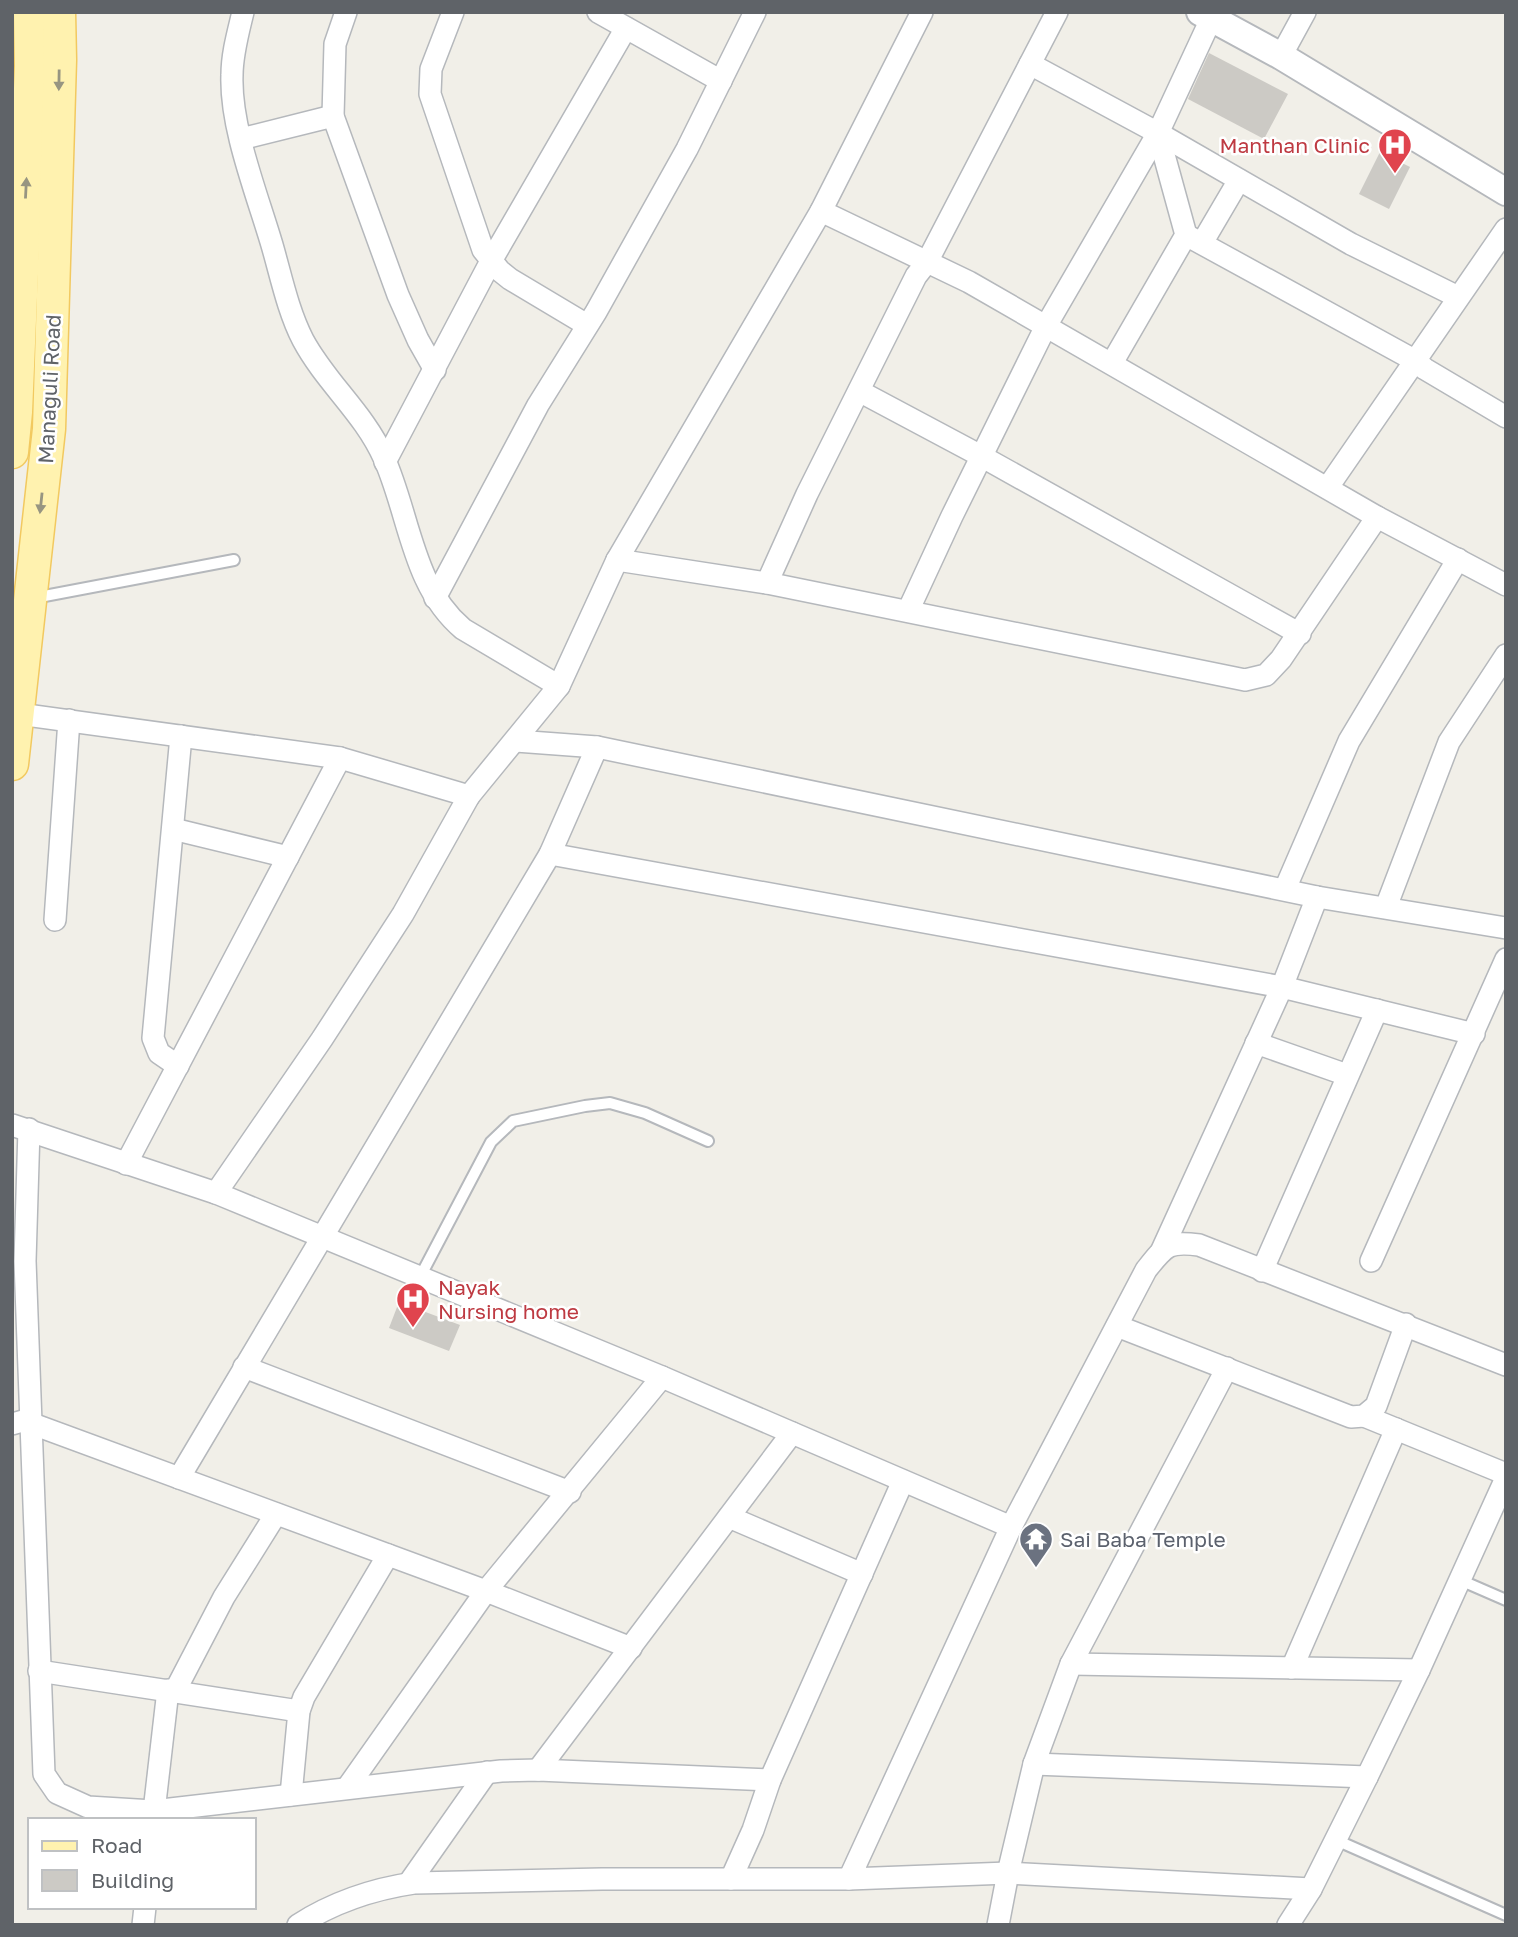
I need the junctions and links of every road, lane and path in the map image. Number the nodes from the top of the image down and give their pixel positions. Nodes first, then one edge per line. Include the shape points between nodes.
1 (30, 12) edge
2 (58, 12) edge
3 (243, 12) edge
4 (346, 12) edge
5 (453, 12) edge
6 (598, 12) edge
7 (755, 12) edge
8 (922, 12) edge
9 (1057, 12) edge
10 (1305, 12) edge
11 (1206, 15) edge
12 (626, 28) junction
13 (1280, 56) junction
14 (1030, 64) junction
15 (721, 81) junction
16 (333, 116) junction
17 (1157, 132) junction
18 (241, 139) junction
19 (1239, 180) junction
20 (1506, 192) edge
21 (821, 211) junction
22 (1506, 229) edge
23 (1194, 239) junction
24 (491, 261) junction
25 (928, 262) junction
26 (1458, 297) junction
27 (587, 325) junction
28 (1046, 326) junction
29 (1414, 360) junction
30 (1112, 363) junction
31 (435, 370) junction
32 (859, 391) junction
33 (14, 392) edge
34 (1506, 417) edge
35 (12, 452) edge
36 (981, 456) junction
37 (385, 461) junction
38 (1328, 487) junction
39 (1377, 517) junction
40 (1458, 559) junction
41 (617, 560) junction
42 (234, 561) dead end
43 (766, 583) junction
44 (1506, 585) edge
45 (31, 598) junction
46 (435, 598) junction
47 (908, 611) junction
48 (1300, 634) junction
49 (1506, 654) edge
50 (559, 685) junction
51 (16, 714) edge
52 (69, 720) junction
53 (181, 736) junction
54 (516, 741) junction
55 (597, 747) junction
56 (340, 758) junction
57 (12, 764) edge
58 (469, 796) junction
59 (173, 829) junction
60 (550, 854) junction
61 (288, 856) junction
62 (1286, 889) junction
63 (1317, 897) junction
64 (1386, 907) junction
65 (55, 920) dead end
66 (1506, 928) edge
67 (1506, 959) edge
68 (1282, 987) junction
69 (1377, 1010) junction
70 (1474, 1034) junction
71 (1256, 1042) junction
72 (178, 1066) junction
73 (1347, 1075) junction
74 (20, 1127) edge
75 (708, 1141) dead end
76 (126, 1164) junction
77 (216, 1193) junction
78 (322, 1237) junction
79 (1161, 1252) junction
80 (1371, 1261) dead end
81 (1262, 1271) junction
82 (420, 1277) junction
83 (1406, 1324) junction
84 (1117, 1326) junction
85 (1506, 1365) edge
86 (244, 1367) junction
87 (1227, 1368) junction
88 (662, 1377) junction
89 (1364, 1416) junction
90 (21, 1424) edge
91 (1396, 1429) junction
92 (792, 1433) junction
93 (1506, 1476) edge
94 (179, 1478) junction
95 (903, 1481) junction
96 (569, 1492) junction
97 (276, 1514) junction
98 (729, 1517) junction
99 (1011, 1527) junction
100 (388, 1555) junction
101 (862, 1574) junction
102 (1460, 1580) junction
103 (486, 1591) junction
104 (1506, 1600) edge
105 (631, 1648) junction
106 (1071, 1664) junction
107 (1292, 1668) junction
108 (1419, 1670) junction
109 (39, 1671) junction
110 (172, 1690) junction
111 (299, 1711) junction
112 (1034, 1764) junction
113 (538, 1770) junction
114 (487, 1772) junction
115 (1367, 1777) junction
116 (770, 1780) junction
117 (347, 1788) junction
118 (290, 1795) junction
119 (153, 1815) edge
120 (1336, 1840) junction
121 (1008, 1873) junction
122 (732, 1879) junction
123 (849, 1879) junction
124 (410, 1883) junction
125 (1311, 1889) junction
126 (1506, 1915) edge
127 (298, 1925) edge
128 (998, 1925) edge
129 (1288, 1925) edge

33 -> 1 main road, Managuli Road
2 -> 45 main road, Managuli Road via 50,429
3 - 18 street via 232,75
4 - 16 street via 335,44
5 - 24 street via 431,69 430,94 477,236
6 - 12 street
7 - 15 street
8 - 21 street
9 - 14 street
10 - 13 street
11 - 13 street
11 - 17 street
12 - 15 street
12 - 24 street
13 - 20 street
14 - 17 street
14 - 25 street
15 - 27 street
16 - 18 street
16 - 31 street via 398,295
17 - 19 street
17 - 23 street
17 - 28 street
18 - 37 street via 296,325 312,355 363,419
19 - 23 street
19 - 26 street via 1351,244
21 - 25 street
21 - 41 street
22 - 26 street
23 - 29 street
23 - 30 street
24 - 27 street via 510,279
24 - 31 street
25 - 28 street
25 - 32 street via 916,276
26 - 29 street
27 - 46 street via 538,405
28 - 30 street
28 - 36 street
29 - 34 street
29 - 38 street
30 - 38 street
31 - 37 street
32 - 36 street
32 - 43 street
33 - 35 main road, Managuli Road
36 - 47 street
36 - 48 street
37 - 46 street
38 - 39 street
39 - 40 street
39 - 48 street
40 - 44 street
40 - 62 street via 1349,741
41 - 43 street
41 - 50 street
42 - 45 lane
43 - 47 street
45 - 51 main road, Managuli Road
46 - 50 street via 463,629
47 - 48 street via 1245,680 1266,675
49 - 64 street via 1449,742
50 - 54 street
51 - 52 street
51 - 57 main road, Managuli Road
52 - 53 street
52 - 65 street
53 - 56 street
53 - 59 street
54 - 55 street
54 - 58 street
55 - 60 street
55 - 62 street
56 - 58 street
56 - 61 street
58 - 77 street via 395,925
59 - 61 street
59 - 72 street via 153,1038 159,1053
60 - 68 street
60 - 78 street
61 - 72 street
62 - 63 street
63 - 64 street
63 - 68 street
64 - 66 street
67 - 70 street
68 - 69 street
68 - 71 street
69 - 70 street
69 - 73 street
70 - 80 street
71 - 73 street
71 - 79 street
72 - 76 street
73 - 81 street
74 - 76 street
74 - 90 street via 25,1261
75 - 82 lane via 610,1103 513,1121 491,1142
76 - 77 street
77 - 78 street
78 - 82 street
78 - 86 street
79 - 81 street via 1177,1242 1199,1245
79 - 84 street via 1146,1270
81 - 83 street
82 - 88 street
83 - 85 street
83 - 89 street via 1376,1406
84 - 87 street
84 - 99 street
86 - 94 street
86 - 96 street
87 - 89 street via 1351,1417
87 - 106 street
88 - 92 street
88 - 96 street
89 - 91 street
90 - 94 street
90 - 109 street
91 - 93 street
91 - 107 street
92 - 95 street
92 - 98 street
93 - 102 street
94 - 97 street
95 - 99 street
95 - 101 street
96 - 103 street
97 - 100 street
97 - 110 street
98 - 101 street
98 - 105 street
99 - 123 street
100 - 103 street
100 - 111 street
101 - 116 street
102 - 104 lane
102 - 108 street
103 - 105 street
103 - 117 street
105 - 113 street
106 - 107 street
106 - 112 street
107 - 108 street
108 - 115 street
109 - 110 street
109 - 119 street via 44,1774 57,1793 88,1807
110 - 111 street
110 - 119 street
111 - 118 street
112 - 115 street
112 - 121 street
113 - 114 street
113 - 116 street
114 - 117 street
114 - 124 street
115 - 120 street
116 - 122 street
117 - 118 street
118 - 119 street
120 - 125 street
120 - 126 lane
121 - 123 street
121 - 125 street
121 - 128 street
122 - 123 street
122 - 124 street
124 - 127 street via 356,1896
125 - 129 street

